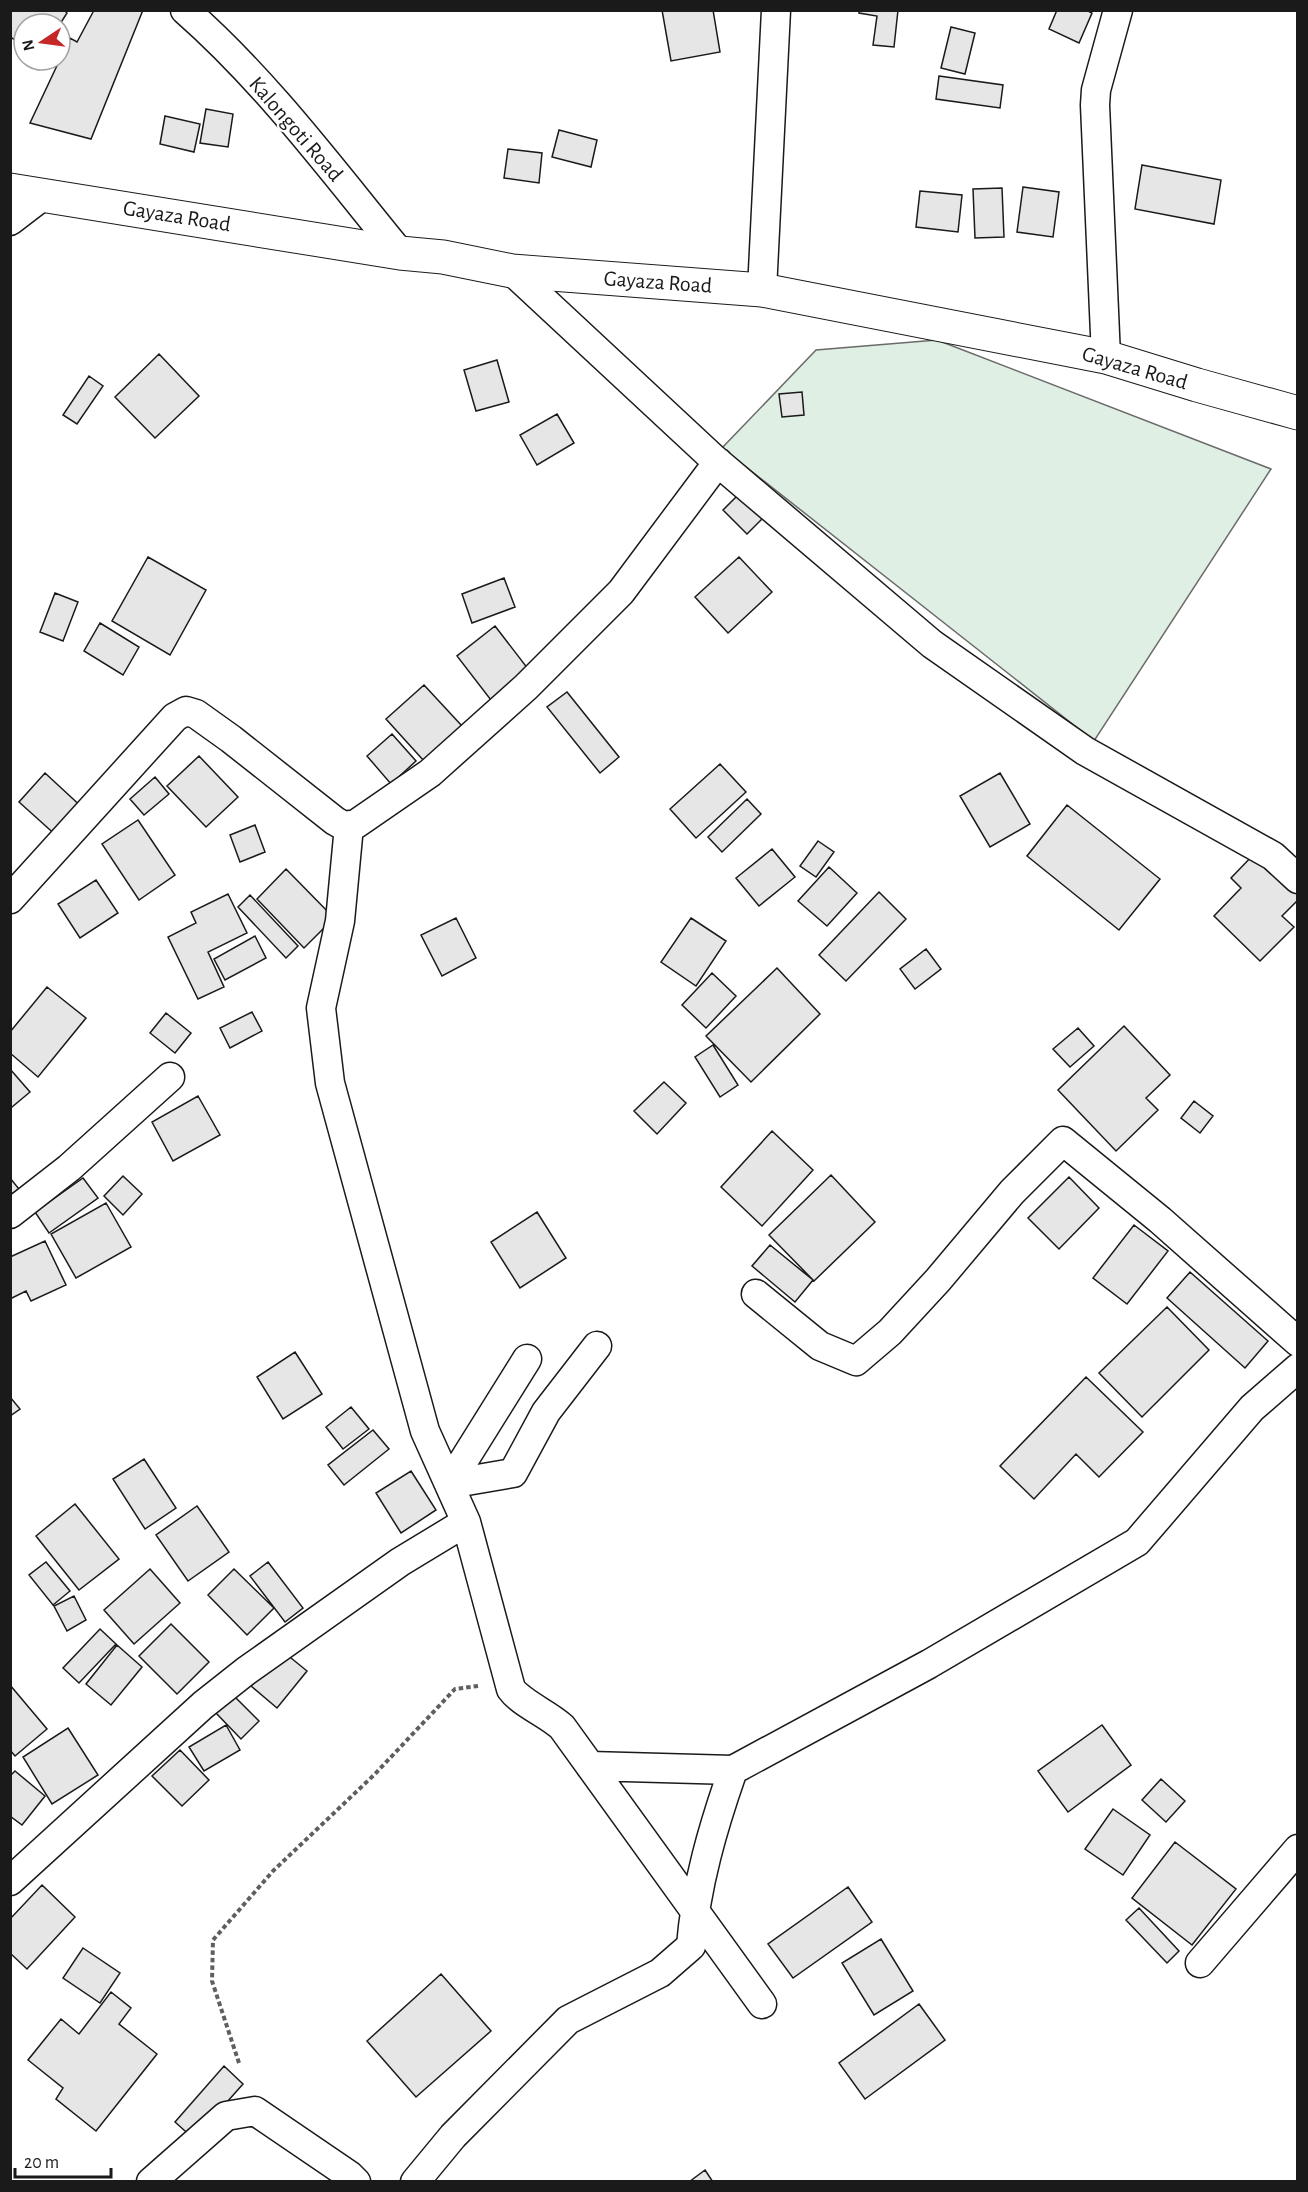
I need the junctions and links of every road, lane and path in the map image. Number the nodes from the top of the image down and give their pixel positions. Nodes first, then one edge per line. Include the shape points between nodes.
1 (185, 10) edge
2 (776, 10) edge
3 (1118, 10) edge
4 (10, 190) edge
5 (44, 195) junction
6 (10, 221) edge
7 (400, 253) junction
8 (512, 271) junction
9 (762, 290) junction
10 (1106, 357) junction
11 (1298, 413) edge
12 (718, 462) junction
13 (349, 826) junction
14 (1298, 879) edge
15 (10, 898) edge
16 (170, 1077) dead end
17 (10, 1214) edge
18 (756, 1294) dead end
19 (1298, 1342) edge
20 (597, 1346) dead end
21 (526, 1359) dead end
22 (1298, 1368) edge
23 (449, 1484) junction
24 (466, 1521) junction
25 (509, 1682) junction
26 (591, 1766) junction
27 (733, 1770) junction
28 (1298, 1849) edge
29 (10, 1881) edge
30 (694, 1910) junction
31 (1200, 1963) dead end
32 (762, 2004) dead end
33 (239, 2063) dead end
34 (151, 2181) edge
35 (356, 2181) edge
36 (415, 2181) edge

1 - 7 street, Kalongoti Road via 293,122
2 - 9 street
3 - 10 street via 1095,90
4 - 5 main road, Gayaza Road
5 - 6 street
5 - 7 main road, Gayaza Road
7 - 8 main road, Gayaza Road
8 - 9 main road, Gayaza Road
8 - 12 street
9 - 10 main road, Gayaza Road
10 - 11 main road, Gayaza Road
12 - 13 street via 621,592 526,687 430,773
12 - 14 street via 932,644 1085,751 1273,856
13 - 15 street via 335,821 231,739 186,711 175,717
13 - 23 street via 340,921 321,1008 330,1083 425,1431
16 - 17 street via 69,1168
18 - 19 street via 820,1346 856,1361 890,1332 1012,1192 1063,1141 1160,1220
20 - 23 street via 546,1412 513,1473
21 - 23 street
22 - 27 street via 1252,1408 1137,1542 929,1664
23 - 24 street
24 - 25 street
24 - 29 street via 400,1562 246,1671 203,1705
25 - 26 street via 513,1692 562,1727
25 - 33 path via 455,1689 375,1774 273,1872 213,1940 212,1981
26 - 27 street
26 - 30 street
27 - 30 street via 714,1827
28 - 31 street
30 - 32 street
30 - 36 street via 691,1946 660,1973 568,2020 453,2136
34 - 35 street via 226,2116 255,2111

